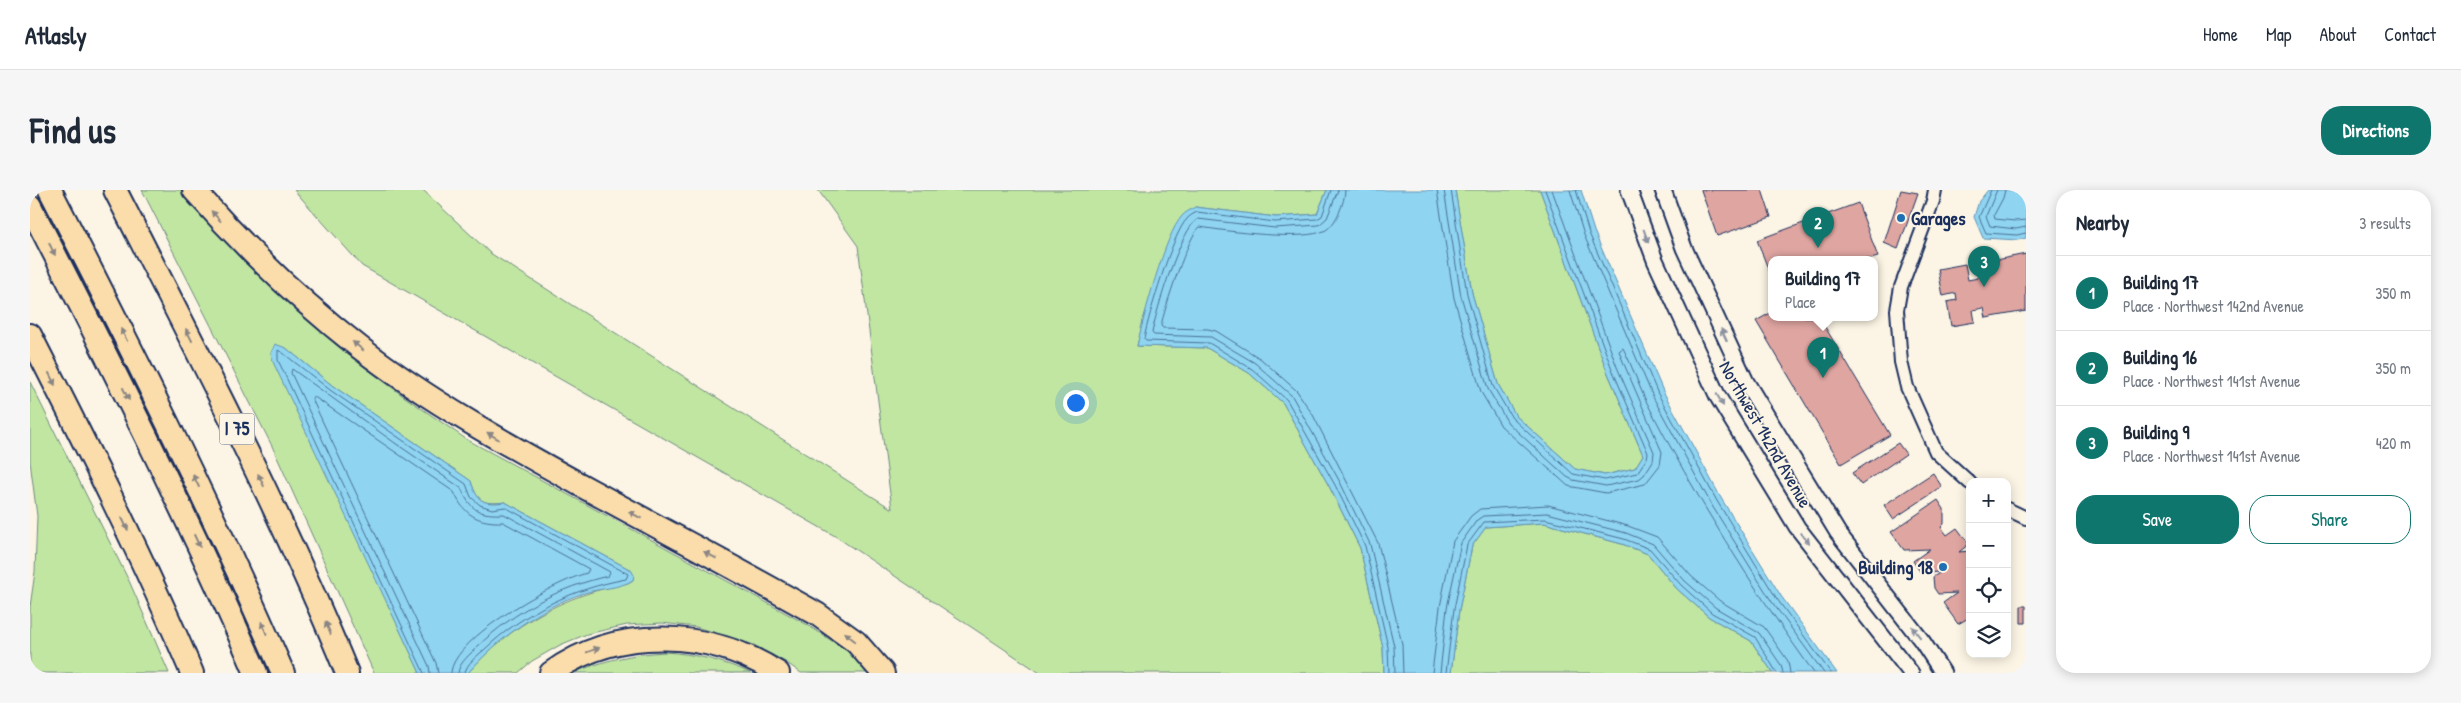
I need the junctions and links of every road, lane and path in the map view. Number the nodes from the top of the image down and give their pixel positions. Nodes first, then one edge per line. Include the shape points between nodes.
1 (50, 190) edge
2 (115, 190) edge
3 (194, 190) edge
4 (1629, 190) edge
5 (1663, 190) edge
6 (1935, 190) edge
7 (30, 206) edge
8 (30, 335) edge
9 (1966, 479) edge
10 (2011, 511) edge
11 (2026, 518) edge
12 (192, 673) edge
13 (256, 673) edge
14 (283, 673) edge
15 (347, 673) edge
16 (551, 673) edge
17 (778, 673) edge
18 (883, 673) edge
19 (1911, 673) edge
20 (1943, 673) edge

14 -> 1 highway via 160,404
15 -> 2 highway, I 75 via 240,436
18 -> 3 highway via 856,642 817,614 505,444 408,382 360,347 275,275
4 -> 19 street, Northwest 142nd Avenue via 1655,260 1718,397 1797,527
20 -> 5 street, Northwest 142nd Avenue via 1922,640 1838,533 1746,382 1684,248
6 - 9 street via 1901,287 1897,310 1901,362 1907,387 1936,452
7 -> 13 highway via 145,432
8 -> 12 highway via 106,484
10 - 11 street
16 -> 17 highway via 584,653 603,646 650,638 698,641 724,647

